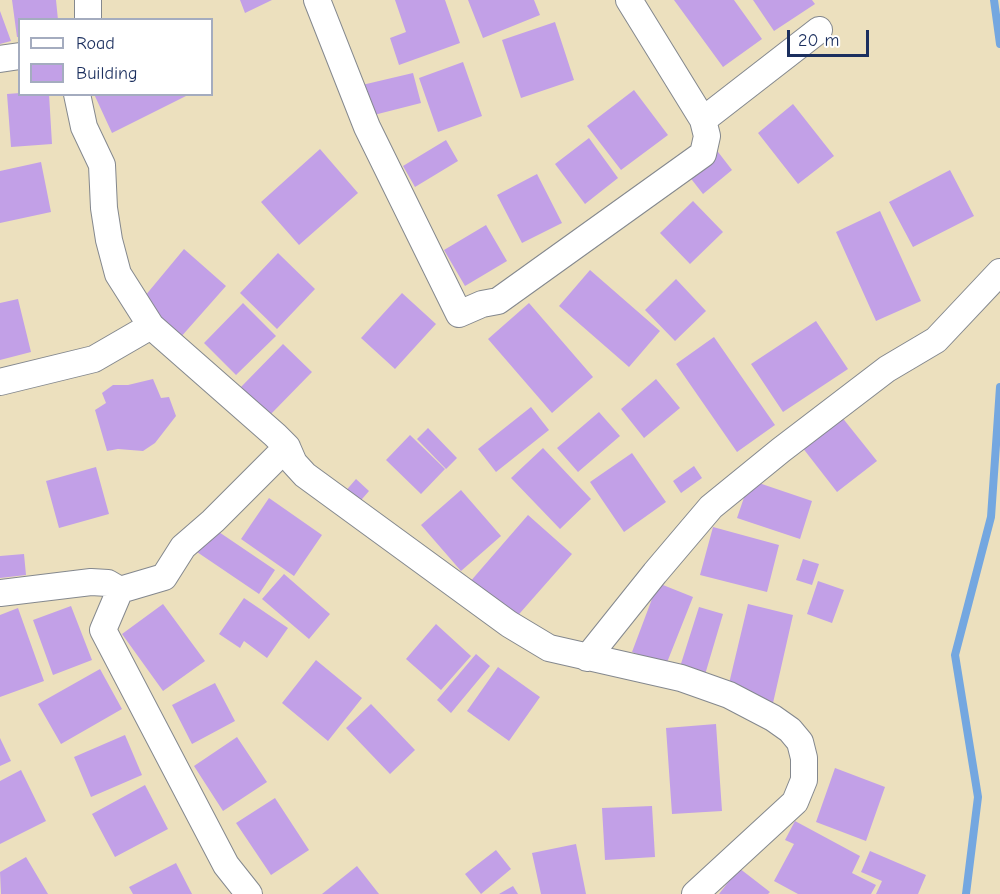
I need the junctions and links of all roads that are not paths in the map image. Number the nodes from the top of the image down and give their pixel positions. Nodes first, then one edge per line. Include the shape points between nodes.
1 (88, 0) edge
2 (317, 0) edge
3 (628, 0) edge
4 (88, 18) edge
5 (819, 30) dead end
6 (18, 56) edge
7 (0, 58) edge
8 (77, 96) edge
9 (703, 120) junction
10 (1000, 272) edge
11 (151, 326) junction
12 (0, 382) edge
13 (287, 447) junction
14 (120, 590) junction
15 (0, 593) edge
16 (587, 658) junction
17 (249, 894) edge
18 (695, 894) edge

1 - 4 street
2 - 9 street via 367,127 459,314 498,301 703,154 707,136
3 - 9 street
5 - 9 street
6 - 7 street
8 - 11 street via 84,127 102,165 104,208 118,274
10 - 16 street via 936,340 887,369 711,507
11 - 12 street via 94,360
11 - 13 street
13 - 14 street via 183,547 164,576
13 - 16 street via 294,464 305,475 509,624 549,648
14 - 15 street via 108,583 91,582
14 - 17 street via 103,630 226,865
16 - 18 street via 681,678 729,695 773,718 800,742 804,780 795,802

